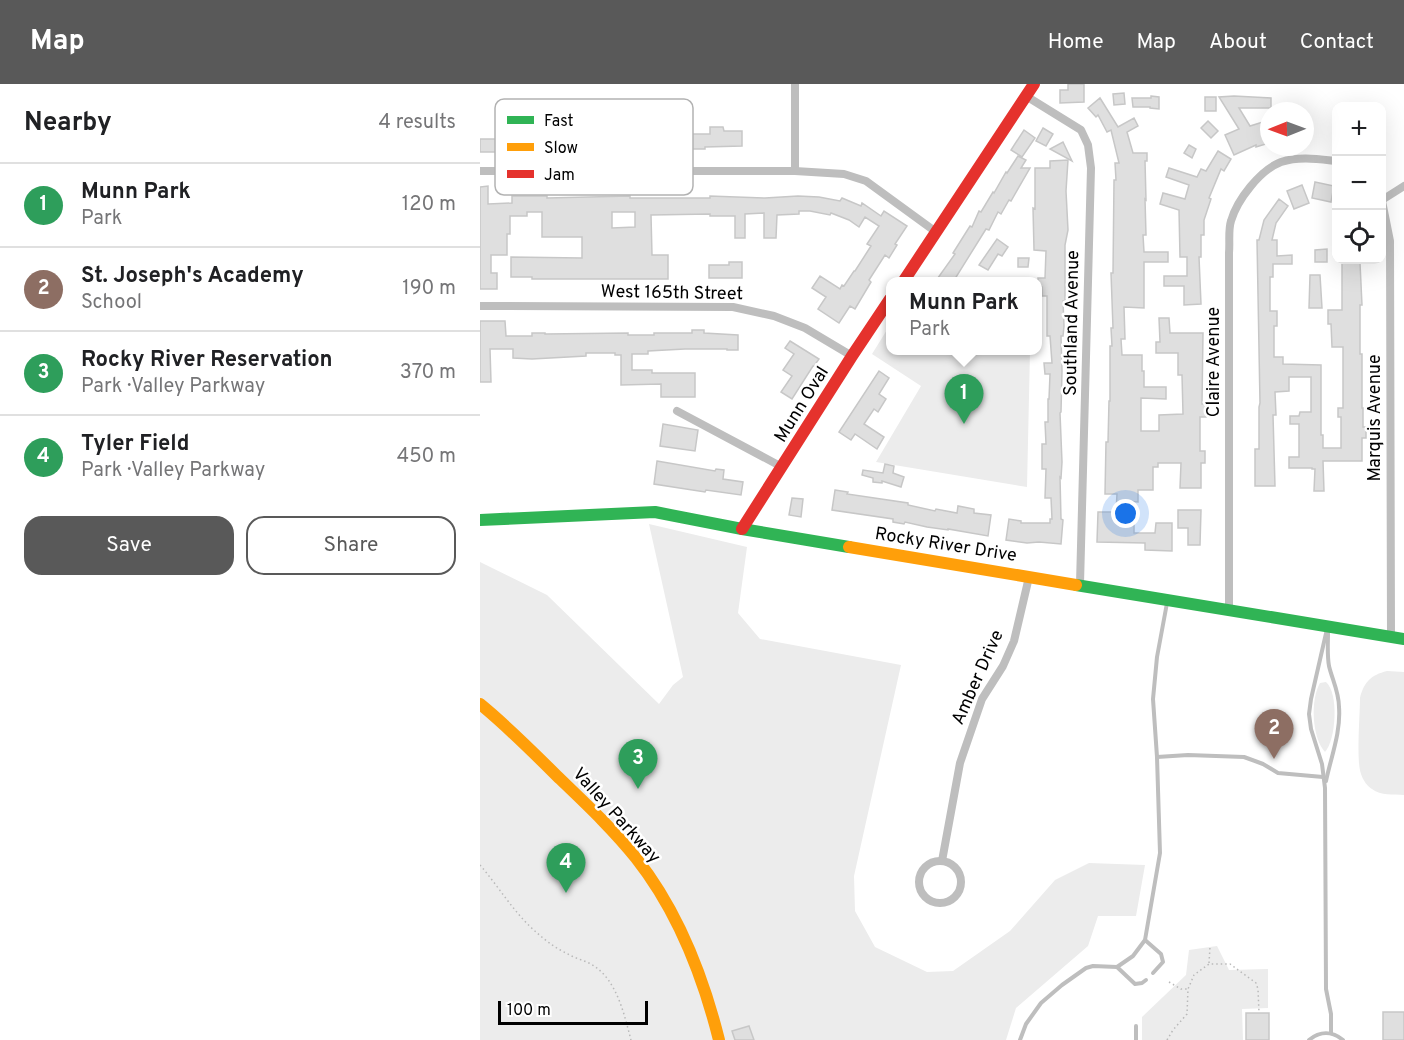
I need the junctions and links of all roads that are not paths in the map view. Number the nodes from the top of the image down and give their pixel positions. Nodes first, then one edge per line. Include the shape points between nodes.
1 (795, 84) edge
2 (1034, 84) edge
3 (1026, 96) junction
4 (1332, 161) edge
5 (693, 171) edge
6 (795, 171) junction
7 (1404, 186) edge
8 (1386, 198) edge
9 (1384, 210) edge
10 (936, 232) junction
11 (906, 277) edge
12 (480, 306) edge
13 (886, 306) edge
14 (852, 356) junction
15 (677, 411) dead end
16 (782, 466) junction
17 (480, 520) edge
18 (742, 529) junction
19 (1029, 576) junction
20 (1080, 584) junction
21 (1167, 599) junction
22 (1229, 609) junction
23 (1327, 626) junction
24 (1398, 638) edge
25 (480, 704) edge
26 (1157, 757) junction
27 (1324, 777) junction
28 (1325, 788) junction
29 (942, 861) junction
30 (1145, 940) junction
31 (1117, 967) junction
32 (1154, 973) dead end
33 (1146, 980) dead end
34 (1136, 1026) dead end
35 (1331, 1033) junction
36 (719, 1040) edge
37 (1020, 1040) edge
38 (1136, 1040) edge
39 (1309, 1040) edge
40 (1343, 1040) edge

1 - 6 street
2 - 3 street
3 - 10 street
3 - 20 street, Southland Avenue via 1081,130 1088,144 1091,168
4 - 22 street, Claire Avenue via 1307,158 1280,163 1259,177 1242,196 1230,222
5 - 6 street
6 - 10 street via 844,174 866,181
7 - 8 street
9 - 24 street, Marquis Avenue via 1390,241
10 - 11 street
12 - 14 street, West 165th Street via 734,308 774,316 805,328
13 - 14 street, Munn Oval
14 - 16 street, Munn Oval
15 - 16 street
16 - 18 street, Munn Oval
17 - 18 street, Rocky River Drive via 655,512
18 - 19 street, Rocky River Drive
19 - 20 street, Rocky River Drive
19 - 29 street, Amber Drive via 1014,641 982,699 963,753
20 - 21 street, Rocky River Drive
21 - 22 street, Rocky River Drive
21 - 26 lane via 1153,699
22 - 23 street, Rocky River Drive
23 - 24 street, Rocky River Drive
23 - 27 lane via 1309,714
23 - 28 lane via 1328,660 1340,705
25 - 36 street, Valley Parkway via 579,797 637,859 681,931
26 - 27 lane via 1244,757 1278,772
26 - 30 lane via 1160,853
27 - 28 lane
28 - 35 lane via 1326,989
29 - 29 street via 929,864 919,880 926,898 938,903 951,899 960,888 959,873
30 - 31 lane via 1133,956
30 - 32 lane via 1161,954 1163,962
31 - 33 lane via 1135,984
31 - 37 lane via 1086,968 1062,985 1041,1003
34 - 38 lane
35 - 39 lane
35 - 40 lane

